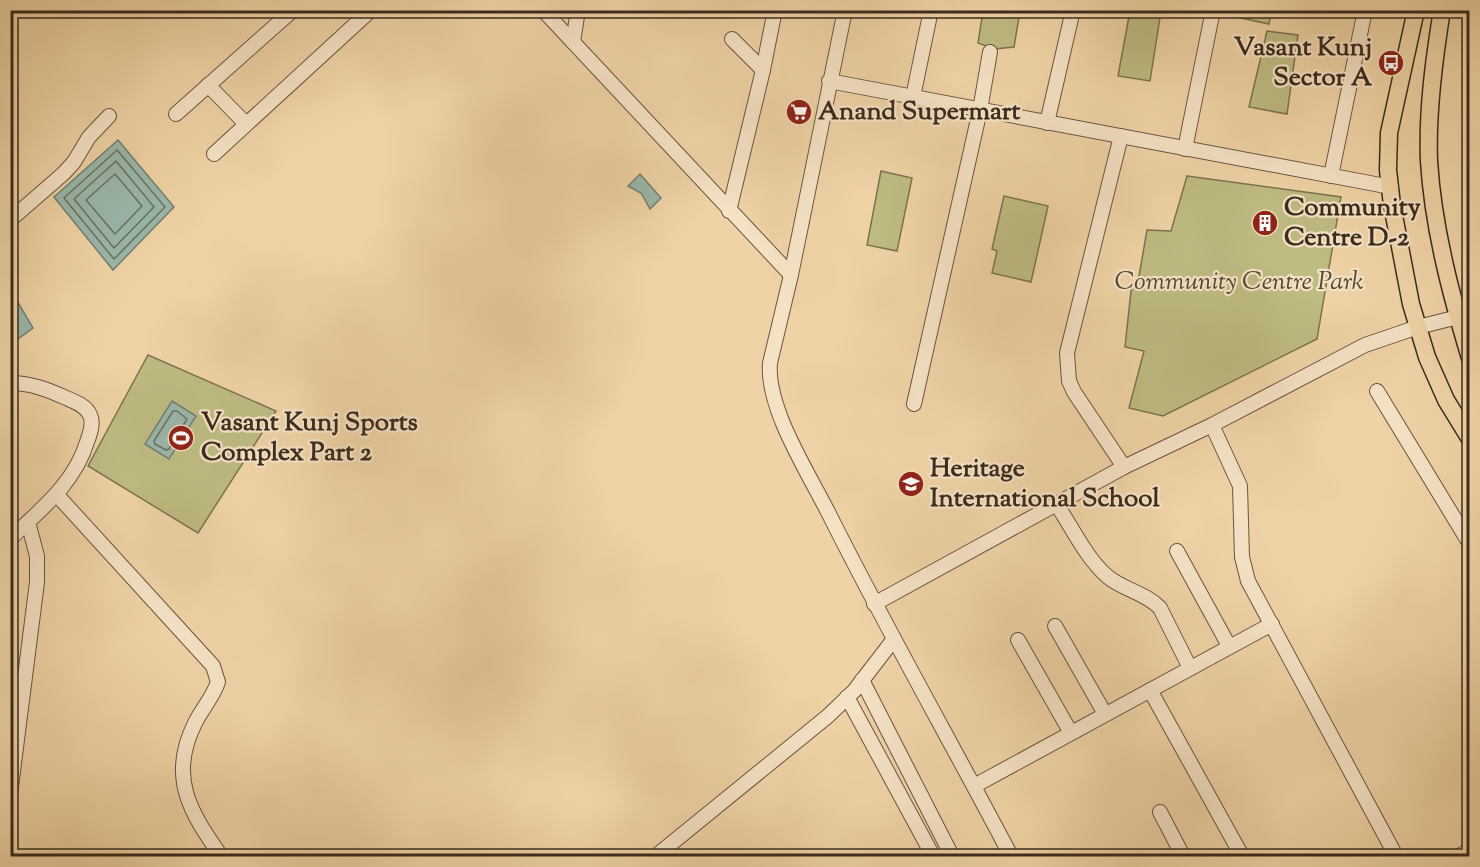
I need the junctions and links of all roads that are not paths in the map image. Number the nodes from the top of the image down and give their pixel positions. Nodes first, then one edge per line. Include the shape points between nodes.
1 (293, 10) edge
2 (371, 10) edge
3 (543, 10) edge
4 (578, 10) edge
5 (775, 10) edge
6 (845, 10) edge
7 (931, 10) edge
8 (1073, 10) edge
9 (1213, 10) edge
10 (1365, 10) edge
11 (1416, 10) edge
12 (1442, 10) edge
13 (732, 39) dead end
14 (573, 42) junction
15 (990, 52) dead end
16 (763, 70) junction
17 (829, 81) junction
18 (208, 85) junction
19 (913, 97) junction
20 (980, 110) junction
21 (176, 114) dead end
22 (109, 116) dead end
23 (1047, 123) junction
24 (246, 124) junction
25 (1121, 136) junction
26 (1185, 149) junction
27 (214, 154) dead end
28 (1331, 176) junction
29 (1391, 187) junction
30 (729, 211) junction
31 (10, 220) edge
32 (791, 276) junction
33 (1458, 317) junction
34 (1418, 327) junction
35 (1470, 358) edge
36 (10, 383) edge
37 (1377, 391) dead end
38 (914, 404) dead end
39 (1212, 425) junction
40 (1470, 439) edge
41 (1124, 467) junction
42 (57, 495) junction
43 (1057, 505) junction
44 (28, 522) junction
45 (10, 539) edge
46 (1470, 544) edge
47 (1177, 551) dead end
48 (874, 604) junction
49 (1272, 624) junction
50 (1055, 626) dead end
51 (894, 639) junction
52 (1018, 640) dead end
53 (1229, 646) junction
54 (1190, 668) junction
55 (862, 680) junction
56 (1150, 690) junction
57 (847, 698) junction
58 (1106, 714) junction
59 (1071, 732) junction
60 (974, 786) junction
61 (10, 795) edge
62 (1160, 812) dead end
63 (1470, 850) edge
64 (221, 856) edge
65 (656, 856) edge
66 (933, 856) edge
67 (952, 856) edge
68 (1011, 856) edge
69 (1184, 856) edge
70 (1242, 856) edge
71 (1396, 856) edge
72 (1459, 856) edge

1 - 18 street
2 - 24 street
3 - 14 street
4 - 14 street
5 - 16 street
6 - 17 street
7 - 19 street
8 - 23 street
9 - 26 street
10 - 28 street
11 - 29 main road via 1389,133
12 - 33 main road via 1429,129 1430,161 1441,240
13 - 16 street
14 - 30 street
15 - 20 street
16 - 30 street
17 - 19 street
17 - 32 street
18 - 21 street
18 - 24 street
19 - 20 street
20 - 23 street
20 - 38 street
22 - 31 street via 63,174
23 - 25 street
24 - 27 street
25 - 26 street
25 - 41 street via 1067,353 1074,393
26 - 28 street
28 - 29 street
29 - 34 main road
30 - 32 street
32 - 48 street via 770,363 771,390 789,435
33 - 34 street
33 - 35 main road
34 - 39 street via 1365,345
34 - 40 main road via 1446,400
36 - 42 street via 39,386 76,402 90,415 91,430 83,454
37 - 46 street
39 - 41 street
39 - 49 street via 1242,494 1240,526 1245,569
41 - 43 street
42 - 44 street
42 - 64 street via 213,666 218,682 194,725 183,760 186,792 194,816
43 - 48 street
43 - 54 street via 1100,569 1160,608
44 - 45 street
44 - 61 street via 38,573
47 - 53 street
48 - 51 street
49 - 53 street
49 - 71 street
50 - 58 street
51 - 55 street
51 - 60 street
52 - 59 street
53 - 54 street
54 - 56 street
55 - 57 street
55 - 67 street
56 - 58 street
56 - 70 street
57 - 65 street
57 - 66 street
58 - 59 street
59 - 60 street
60 - 68 street
62 - 69 street
63 - 72 street

